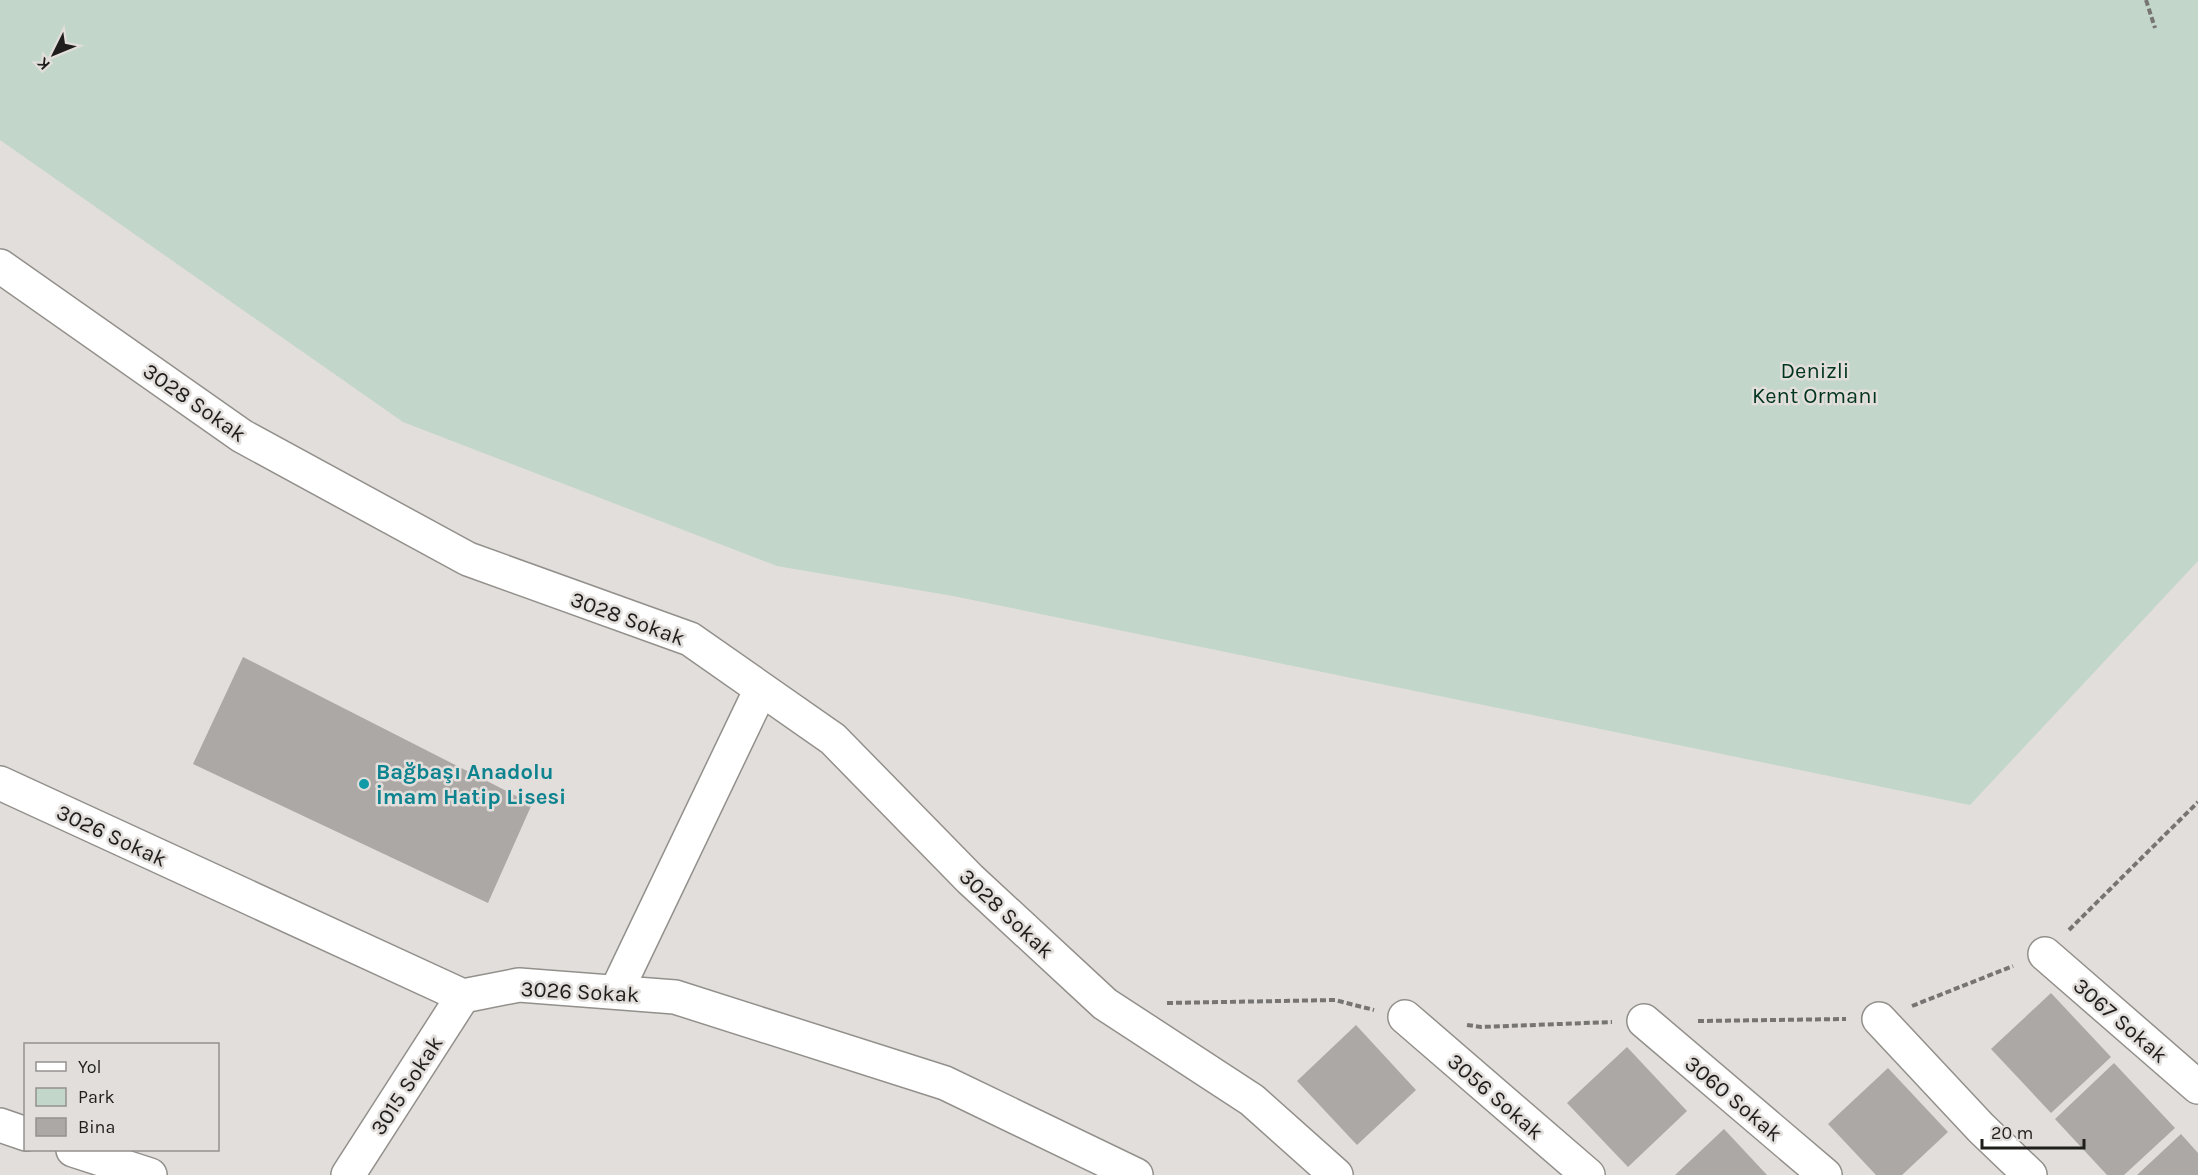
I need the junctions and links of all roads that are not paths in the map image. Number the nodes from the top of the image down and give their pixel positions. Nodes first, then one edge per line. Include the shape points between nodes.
1 (0, 266) edge
2 (761, 689) junction
3 (0, 783) edge
4 (2045, 954) road end
5 (616, 992) junction
6 (463, 996) junction
7 (1405, 1017) road end
8 (1879, 1019) road end
9 (1644, 1021) road end
10 (2198, 1086) edge
11 (0, 1125) edge
12 (24, 1133) edge
13 (79, 1151) edge
14 (150, 1175) edge
15 (348, 1175) edge
16 (1136, 1175) edge
17 (1336, 1175) edge
18 (1588, 1175) edge
19 (1825, 1175) edge
20 (2030, 1175) edge

1 - 2 street, 3028 Sokak via 242,436 468,559 690,639
2 - 5 street
2 - 17 street, 3028 Sokak via 833,739 970,879 1105,1005 1252,1100
3 - 6 street, 3026 Sokak
4 - 10 street, 3067 Sokak
5 - 6 street, 3026 Sokak via 519,985
5 - 16 street, 3026 Sokak via 675,997 945,1083
6 - 15 street, 3015 Sokak
7 - 18 street, 3056 Sokak
8 - 20 street
9 - 19 street, 3060 Sokak
11 - 12 street
13 - 14 street

